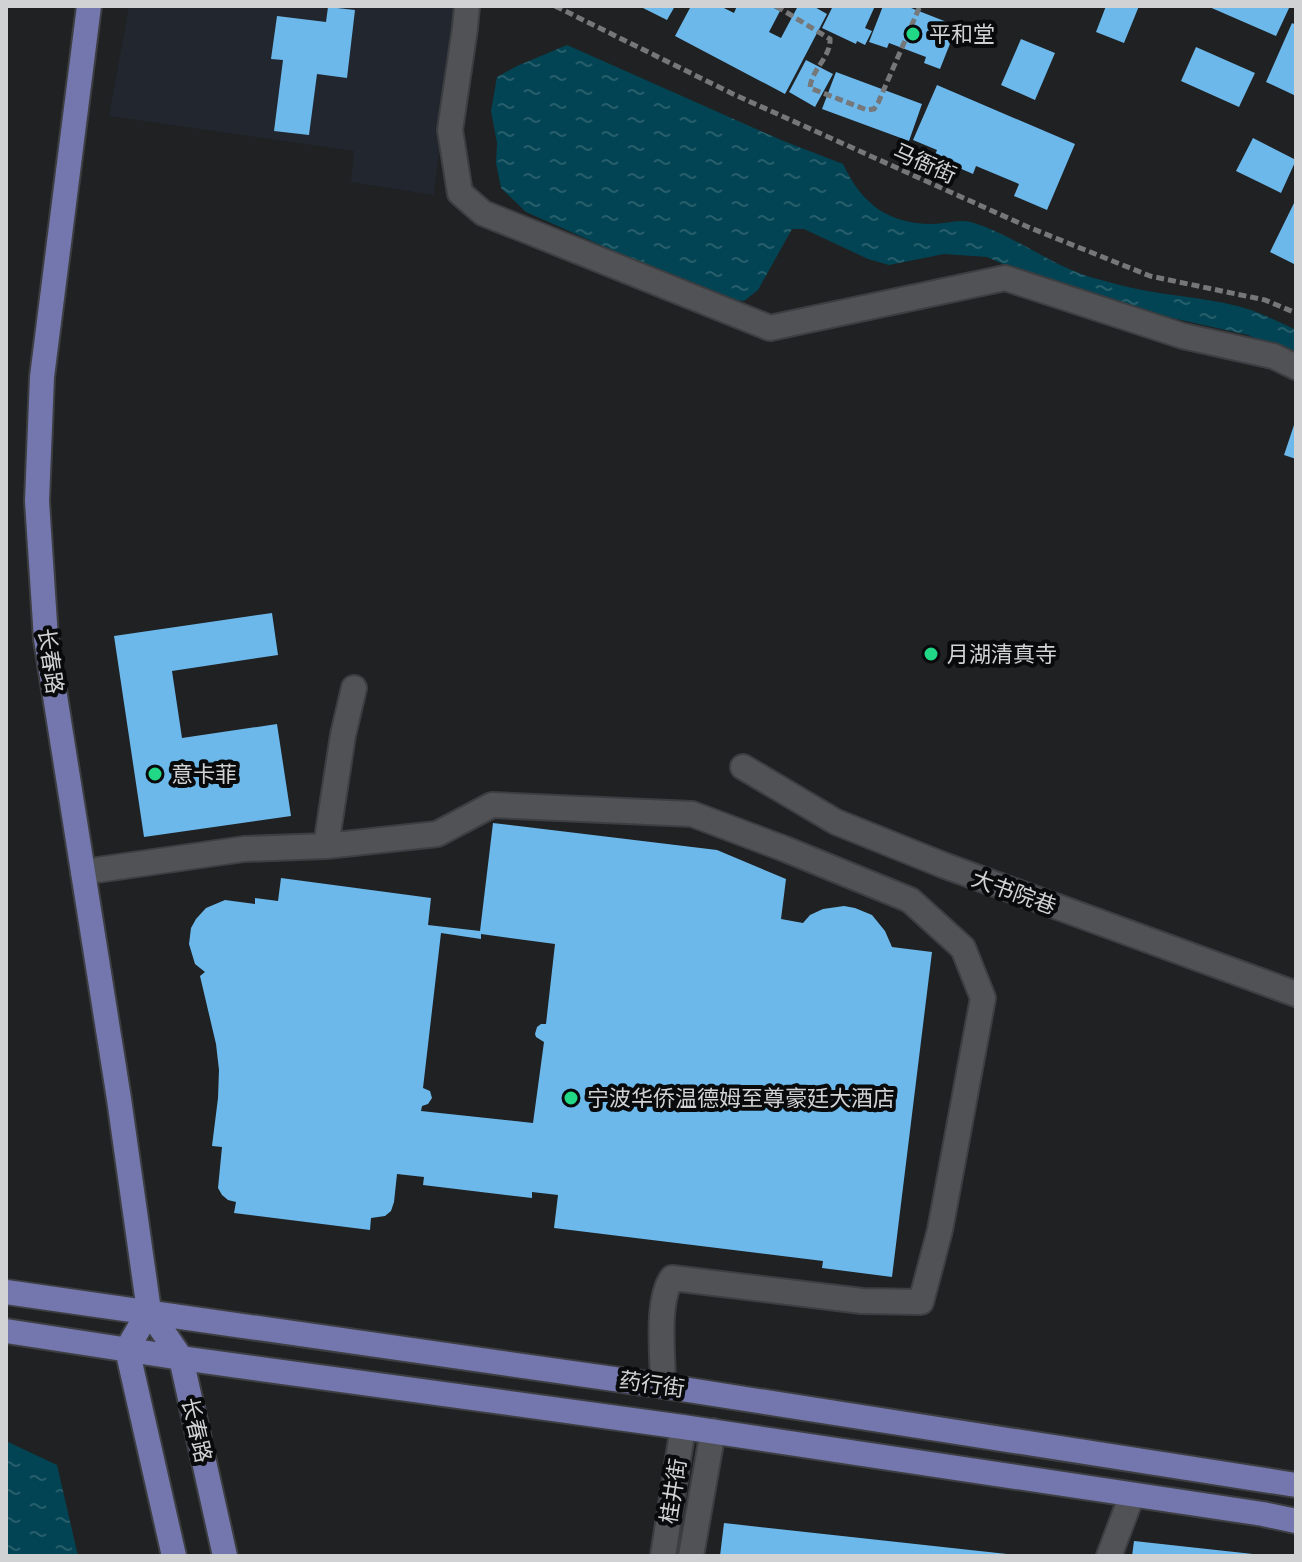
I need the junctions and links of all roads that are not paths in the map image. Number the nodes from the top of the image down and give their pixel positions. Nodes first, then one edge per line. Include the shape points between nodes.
1 (89, 6) edge
2 (467, 6) edge
3 (1296, 367) edge
4 (354, 688) dead end
5 (743, 767) dead end
6 (326, 846) junction
7 (83, 872) junction
8 (1296, 994) edge
9 (6, 1292) edge
10 (144, 1311) junction
11 (6, 1331) edge
12 (127, 1349) junction
13 (181, 1358) junction
14 (663, 1386) junction
15 (683, 1427) junction
16 (713, 1431) junction
17 (1296, 1485) edge
18 (1132, 1495) junction
19 (1296, 1521) edge
20 (174, 1556) edge
21 (225, 1556) edge
22 (663, 1556) edge
23 (691, 1556) edge
24 (1109, 1556) edge

1 - 7 main road, 长春路 via 42,377 37,501 46,639
2 - 3 street via 450,130 460,193 483,213 770,328 1005,278
4 - 6 street
5 - 8 street, 大书院巷 via 836,822
6 - 7 street via 244,849
6 - 14 street via 437,834 492,805 692,814 910,900 963,948 983,998 940,1230 921,1302 862,1301 672,1278 662,1300
7 - 10 main road, 长春路 via 117,1084
9 - 10 main road, 药行街
10 - 12 main road
10 - 13 main road, 长春路
10 - 14 main road, 药行街
11 - 12 main road, 药行街
12 - 13 main road, 药行街
12 - 20 main road
13 - 15 main road, 药行街
13 - 21 main road, 长春路
14 - 17 main road, 药行街
15 - 16 main road, 药行街
15 - 22 street, 桂井街
16 - 18 main road, 药行街
16 - 23 street, 桂井街
18 - 19 main road, 药行街
18 - 24 street

